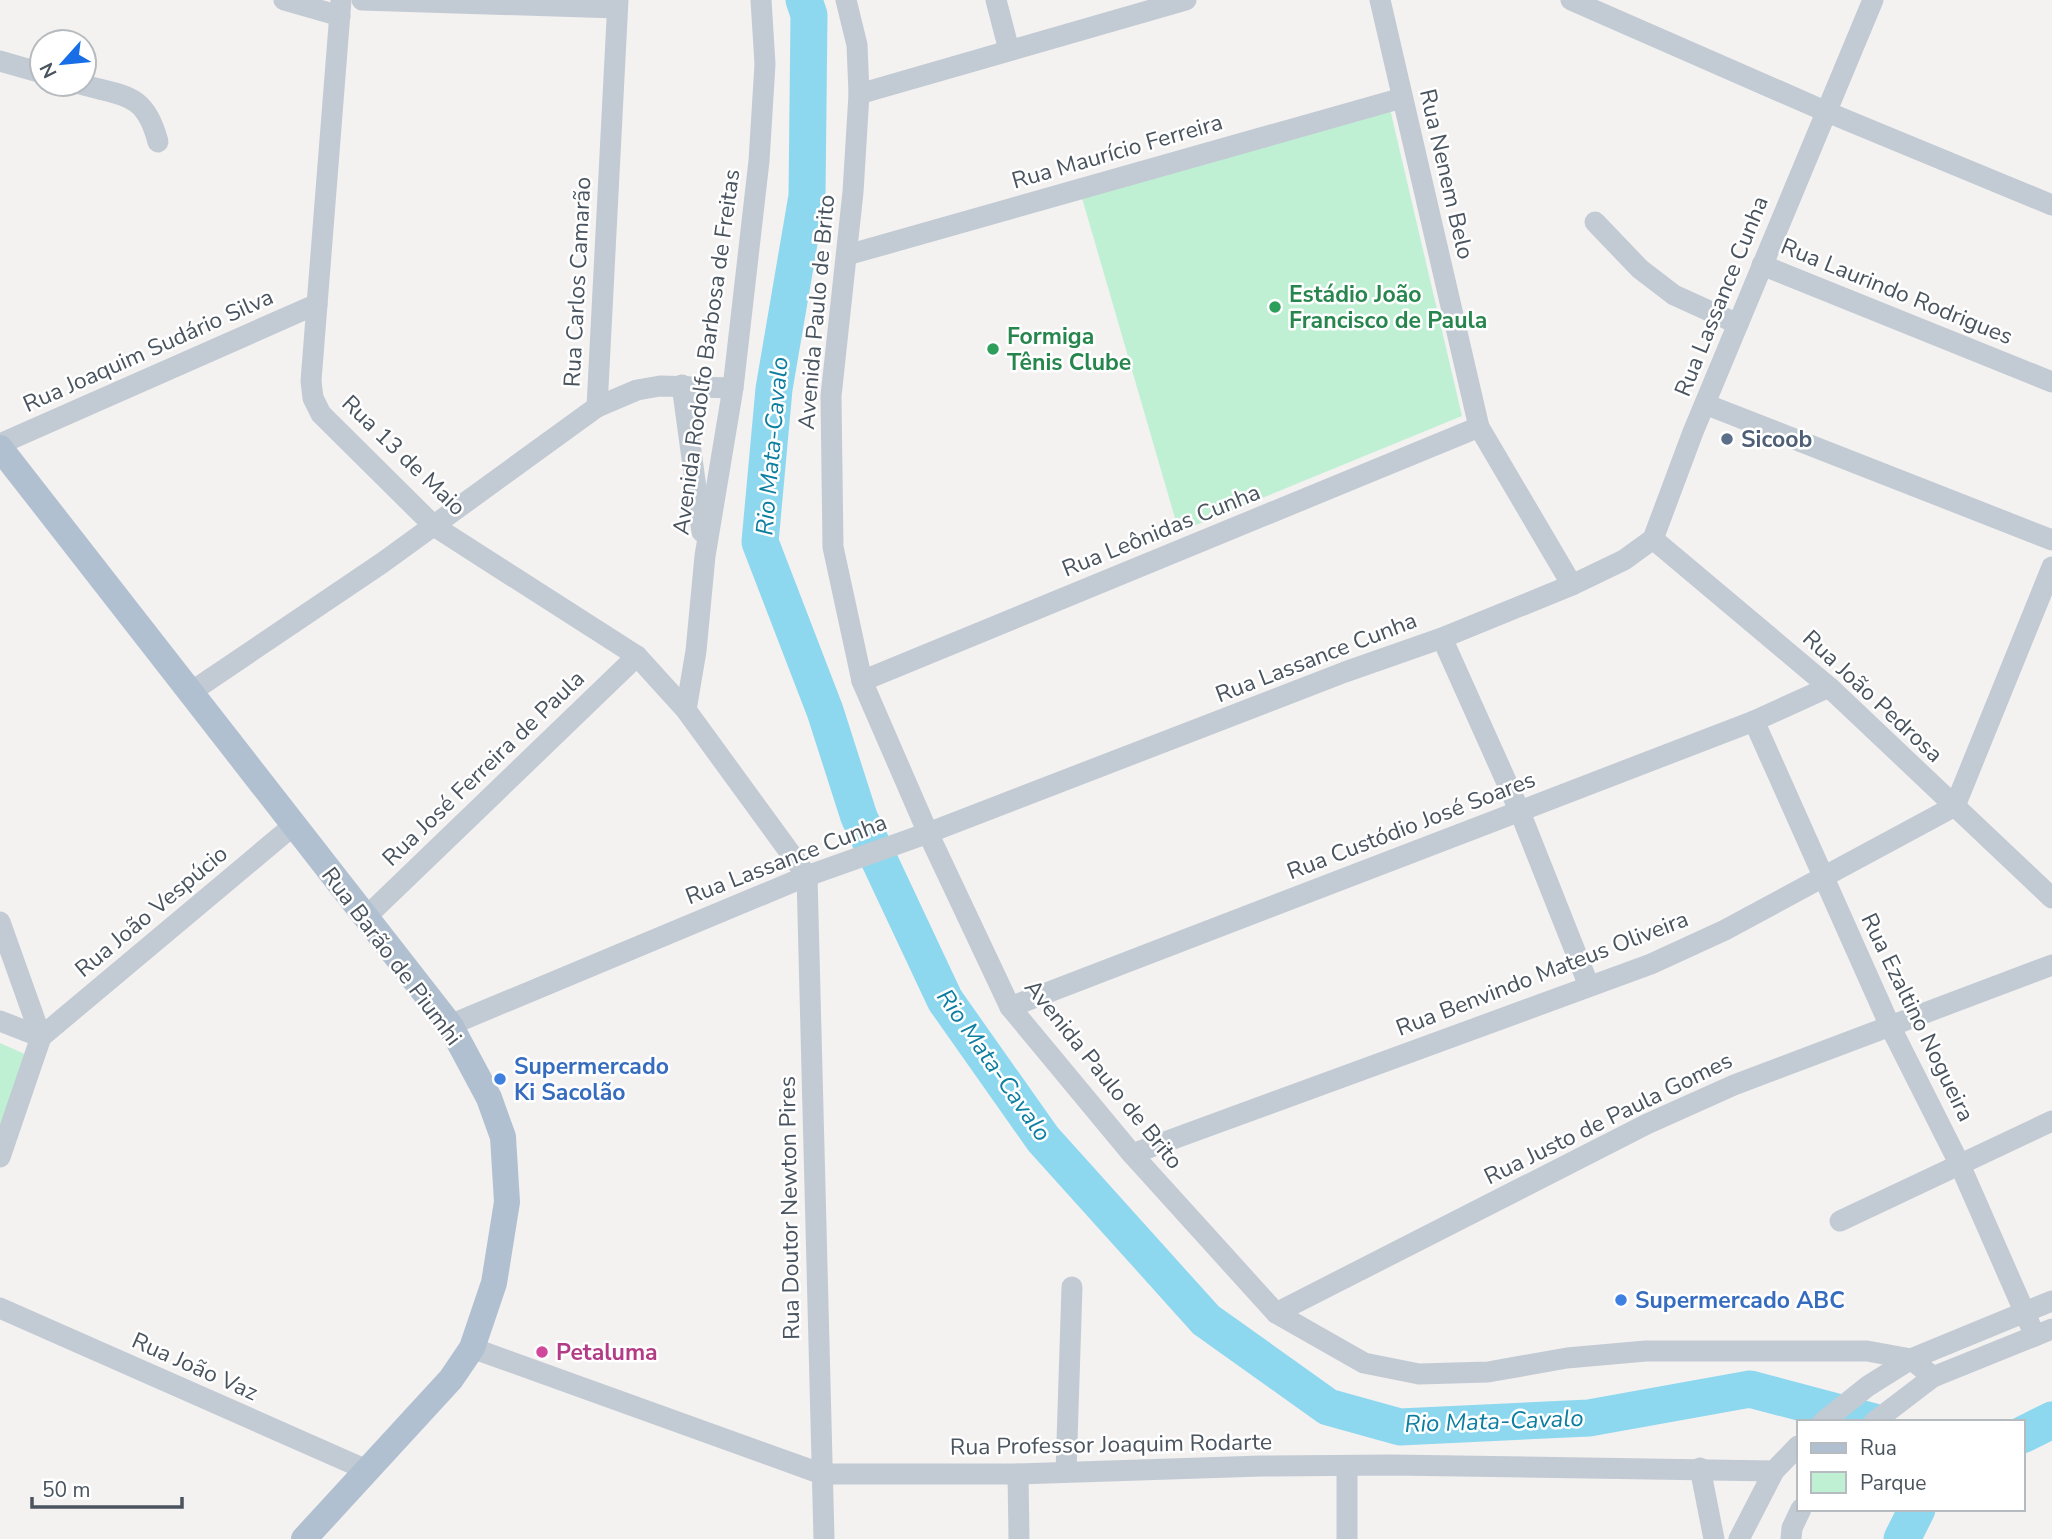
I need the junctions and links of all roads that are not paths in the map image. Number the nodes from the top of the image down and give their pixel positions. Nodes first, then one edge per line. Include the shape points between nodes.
1 (284, 0) edge
2 (362, 0) edge
3 (761, 0) edge
4 (846, 0) edge
5 (996, 0) edge
6 (1186, 0) edge
7 (1380, 0) edge
8 (1873, 0) edge
9 (1579, 2) edge
10 (617, 4) edge
11 (1157, 4) edge
12 (341, 8) edge
13 (1009, 50) junction
14 (0, 61) edge
15 (28, 69) edge
16 (98, 89) edge
17 (859, 94) junction
18 (1402, 98) junction
19 (1827, 111) junction
20 (158, 142) dead end
21 (2052, 205) edge
22 (1595, 222) dead end
23 (847, 255) junction
24 (1762, 265) junction
25 (317, 304) junction
26 (1738, 324) junction
27 (2052, 382) edge
28 (682, 385) junction
29 (733, 387) junction
30 (1705, 404) junction
31 (597, 407) junction
32 (1479, 427) junction
33 (0, 446) edge
34 (434, 526) junction
35 (1653, 539) junction
36 (2052, 540) edge
37 (705, 556) junction
38 (2052, 567) edge
39 (1572, 585) junction
40 (1442, 638) junction
41 (637, 656) junction
42 (862, 681) junction
43 (1829, 687) junction
44 (191, 692) junction
45 (686, 710) junction
46 (1754, 721) junction
47 (1955, 806) junction
48 (1520, 812) junction
49 (294, 825) junction
50 (929, 833) junction
51 (807, 876) junction
52 (1823, 878) junction
53 (2052, 898) edge
54 (366, 918) junction
55 (0, 922) edge
56 (2052, 965) edge
57 (1589, 986) junction
58 (1010, 1007) junction
59 (0, 1021) edge
60 (450, 1025) junction
61 (1890, 1026) junction
62 (41, 1037) junction
63 (2052, 1121) edge
64 (1132, 1154) junction
65 (0, 1157) edge
66 (1960, 1166) junction
67 (1840, 1221) dead end
68 (1072, 1287) dead end
69 (2052, 1301) edge
70 (0, 1308) edge
71 (1276, 1313) junction
72 (2025, 1313) junction
73 (2044, 1332) edge
74 (472, 1348) junction
75 (1911, 1359) junction
76 (1928, 1380) junction
77 (1826, 1420) edge
78 (1877, 1420) edge
79 (1797, 1447) edge
80 (1347, 1466) junction
81 (1700, 1468) junction
82 (1776, 1468) junction
83 (369, 1471) junction
84 (1066, 1472) junction
85 (822, 1474) junction
86 (1018, 1474) junction
87 (1800, 1511) edge
88 (318, 1534) edge
89 (824, 1539) edge
90 (1019, 1539) edge
91 (1347, 1539) edge
92 (1714, 1539) edge
93 (1739, 1539) edge
94 (1791, 1539) edge

1 - 12 street
2 - 10 street
3 - 29 street, Avenida Rodolfo Barbosa de Freitas via 765,64 759,161
4 - 17 street, Avenida Paulo de Brito via 857,45
5 - 13 street
6 - 11 street
7 - 18 street, Rua Nenem Belo
8 - 19 street, Rua Lassance Cunha
9 - 19 street
10 - 31 street, Rua Carlos Camarão
11 - 13 street
12 - 25 street, Rua 13 de Maio
13 - 17 street
14 - 15 street
16 - 20 street via 145,108
17 - 23 street, Avenida Paulo de Brito
18 - 23 street, Rua Maurício Ferreira
18 - 32 street, Rua Nenem Belo
19 - 21 street
19 - 24 street, Rua Lassance Cunha
22 - 26 street via 1640,269 1674,295
23 - 42 street, Avenida Paulo de Brito via 831,396 833,547
24 - 26 street, Rua Lassance Cunha
24 - 27 street, Rua Laurindo Rodrigues
25 - 33 street, Rua Joaquim Sudário Silva
25 - 34 street, Rua 13 de Maio via 311,381 321,414
26 - 30 street, Rua Lassance Cunha
28 - 29 street
28 - 31 street via 637,390
28 - 37 street
29 - 37 street, Avenida Rodolfo Barbosa de Freitas
30 - 35 street, Rua Lassance Cunha
30 - 36 street
31 - 34 street, Rua Carlos Camarão
32 - 39 street, Rua Nenem Belo
32 - 42 street, Rua Leônidas Cunha
33 - 44 main road, Rua Barão de Piumhi
34 - 41 street, Rua 13 de Maio
34 - 44 street, Rua Carlos Camarão
35 - 39 street, Rua Lassance Cunha via 1624,560
35 - 43 street, Rua João Pedrosa
37 - 45 street, Avenida Rodolfo Barbosa de Freitas
38 - 47 street
39 - 40 street, Rua Lassance Cunha
40 - 48 street
40 - 50 street, Rua Lassance Cunha
41 - 45 street, Rua 13 de Maio
41 - 54 street, Rua José Ferreira de Paula
42 - 50 street, Avenida Paulo de Brito
43 - 46 street, Rua Custódio José Soares
43 - 47 street, Rua João Pedrosa
44 - 49 main road, Rua Barão de Piumhi
45 - 51 street, Rua 13 de Maio
46 - 48 street, Rua Custódio José Soares
46 - 52 street, Rua Ezaltino Nogueira
47 - 52 street, Rua Benvindo Mateus Oliveira
47 - 53 street, Rua João Pedrosa
48 - 57 street
48 - 58 street, Rua Custódio José Soares
49 - 54 main road, Rua Barão de Piumhi
49 - 62 street, Rua João Vespúcio
50 - 51 street, Rua Lassance Cunha
50 - 58 street, Avenida Paulo de Brito
51 - 60 street, Rua Lassance Cunha
51 - 85 street, Rua Doutor Newton Pires
52 - 57 street, Rua Benvindo Mateus Oliveira via 1725,930
52 - 61 street, Rua Ezaltino Nogueira
54 - 60 main road, Rua Barão de Piumhi
55 - 62 street
56 - 61 street, Rua Justo de Paula Gomes
57 - 64 street, Rua Benvindo Mateus Oliveira
58 - 64 street, Avenida Paulo de Brito
59 - 62 street
60 - 74 main road, Rua Barão de Piumhi via 489,1098 503,1138 507,1202 494,1283
61 - 66 street, Rua Ezaltino Nogueira
61 - 71 street, Rua Justo de Paula Gomes via 1734,1085 1647,1124
62 - 65 street
63 - 66 street
64 - 71 street, Avenida Paulo de Brito
66 - 67 street
66 - 72 street, Rua Ezaltino Nogueira
68 - 84 street
69 - 72 street
70 - 83 street, Rua João Vaz
71 - 75 street, Avenida Paulo de Brito via 1364,1363 1419,1374 1488,1372 1646,1350 1867,1351
72 - 73 street, Rua Ezaltino Nogueira
72 - 75 street
73 - 76 street
74 - 83 main road, Rua Barão de Piumhi via 451,1379
74 - 85 street, Rua Professor Joaquim Rodarte
75 - 76 street
75 - 77 street
76 - 78 street
79 - 82 street
80 - 81 street, Rua Professor Joaquim Rodarte
80 - 84 street, Rua Professor Joaquim Rodarte
80 - 91 street
81 - 82 street, Rua Professor Joaquim Rodarte
81 - 92 street
82 - 93 street
83 - 88 main road, Rua Barão de Piumhi
84 - 86 street, Rua Professor Joaquim Rodarte
85 - 86 street, Rua Professor Joaquim Rodarte
85 - 89 street, Rua Doutor Newton Pires
86 - 90 street
87 - 94 street

